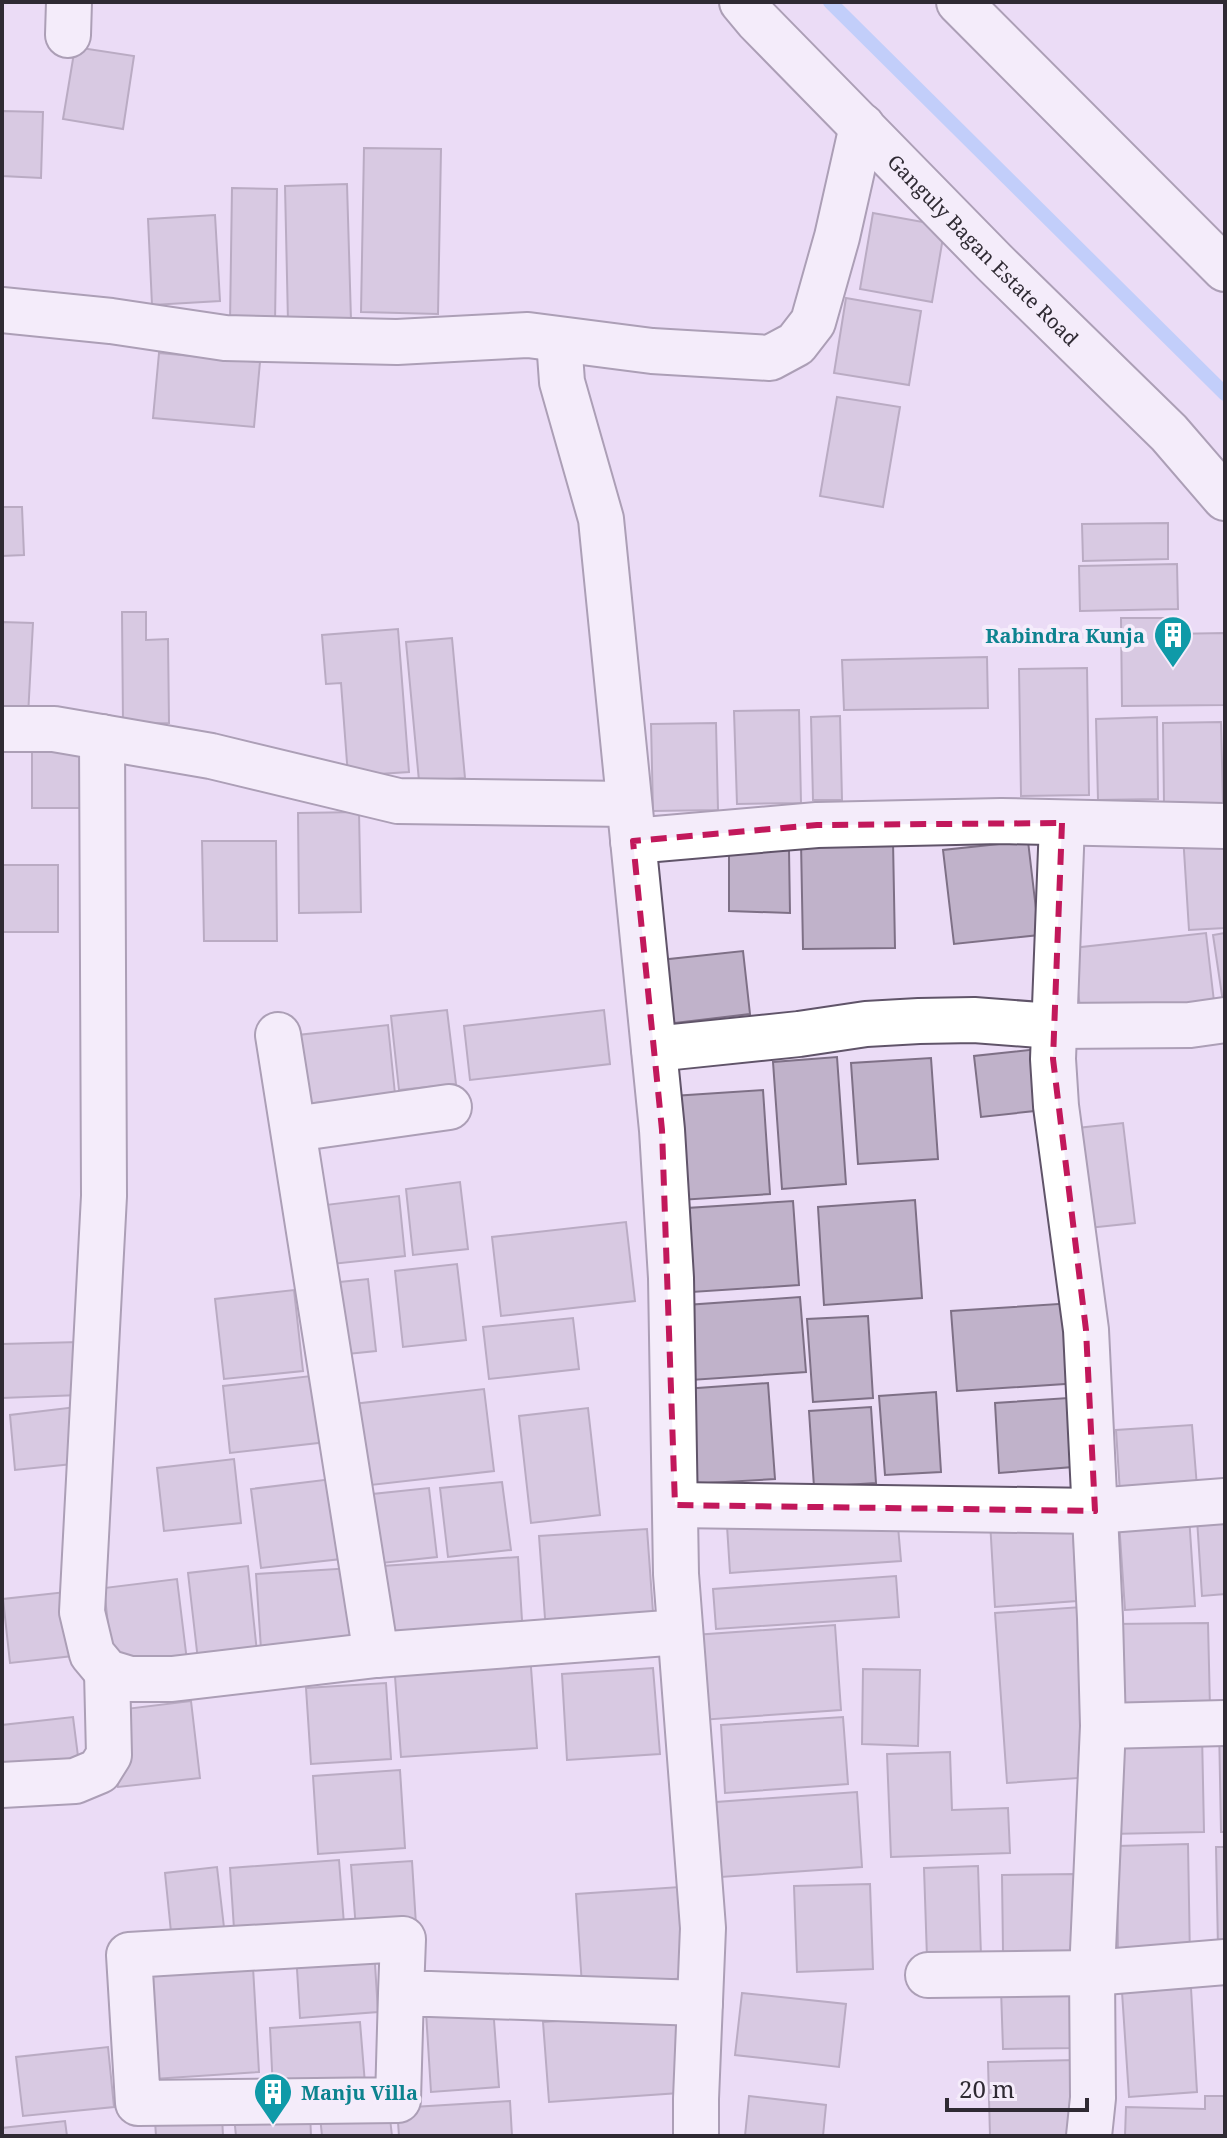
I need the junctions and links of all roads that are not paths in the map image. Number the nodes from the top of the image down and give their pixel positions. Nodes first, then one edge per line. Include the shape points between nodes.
1 (959, 2) edge
2 (758, 8) edge
3 (862, 126) junction
4 (1225, 269) edge
5 (2, 310) edge
6 (559, 340) junction
7 (1225, 498) edge
8 (2, 729) edge
9 (102, 737) junction
10 (631, 823) junction
11 (1062, 823) junction
12 (1225, 826) edge
13 (1225, 1020) edge
14 (1053, 1026) junction
15 (278, 1035) dead end
16 (654, 1049) junction
17 (449, 1107) dead end
18 (294, 1129) junction
19 (1225, 1501) edge
20 (675, 1505) junction
21 (1095, 1511) junction
22 (680, 1632) junction
23 (376, 1655) junction
24 (107, 1672) junction
25 (1225, 1723) edge
26 (1103, 1726) junction
27 (2, 1785) edge
28 (1225, 1962) edge
29 (1092, 1973) junction
30 (928, 1975) dead end
31 (401, 1993) junction
32 (700, 2003) junction
33 (696, 2136) edge
34 (1089, 2136) edge

1 - 4 street
2 - 3 street, Ganguly Bagan Estate Road
3 - 6 street via 813,322 796,344 770,358
3 - 7 street, Ganguly Bagan Estate Road via 1169,433
5 - 6 street via 225,338 397,342 528,335
6 - 10 street via 562,382 601,519
8 - 9 street via 54,729
9 - 10 street via 211,756 398,801
9 - 24 street via 104,1196 82,1612 92,1654
10 - 11 street
10 - 16 street
11 - 12 street
11 - 14 street
13 - 14 street
14 - 16 street via 974,1020 866,1024
14 - 21 street via 1056,1106 1086,1330
15 - 18 street
16 - 20 street via 671,1278
17 - 18 street
18 - 23 street
19 - 21 street
20 - 21 street
20 - 22 street
21 - 26 street
22 - 23 street
22 - 32 street via 703,1928
23 - 24 street via 172,1679 130,1679
24 - 27 street via 109,1755 99,1771 75,1781
25 - 26 street
26 - 29 street
28 - 29 street
29 - 30 street
29 - 34 street
31 - 31 street via 398,2100 138,2103 129,1955 403,1939
31 - 32 street
32 - 33 street

